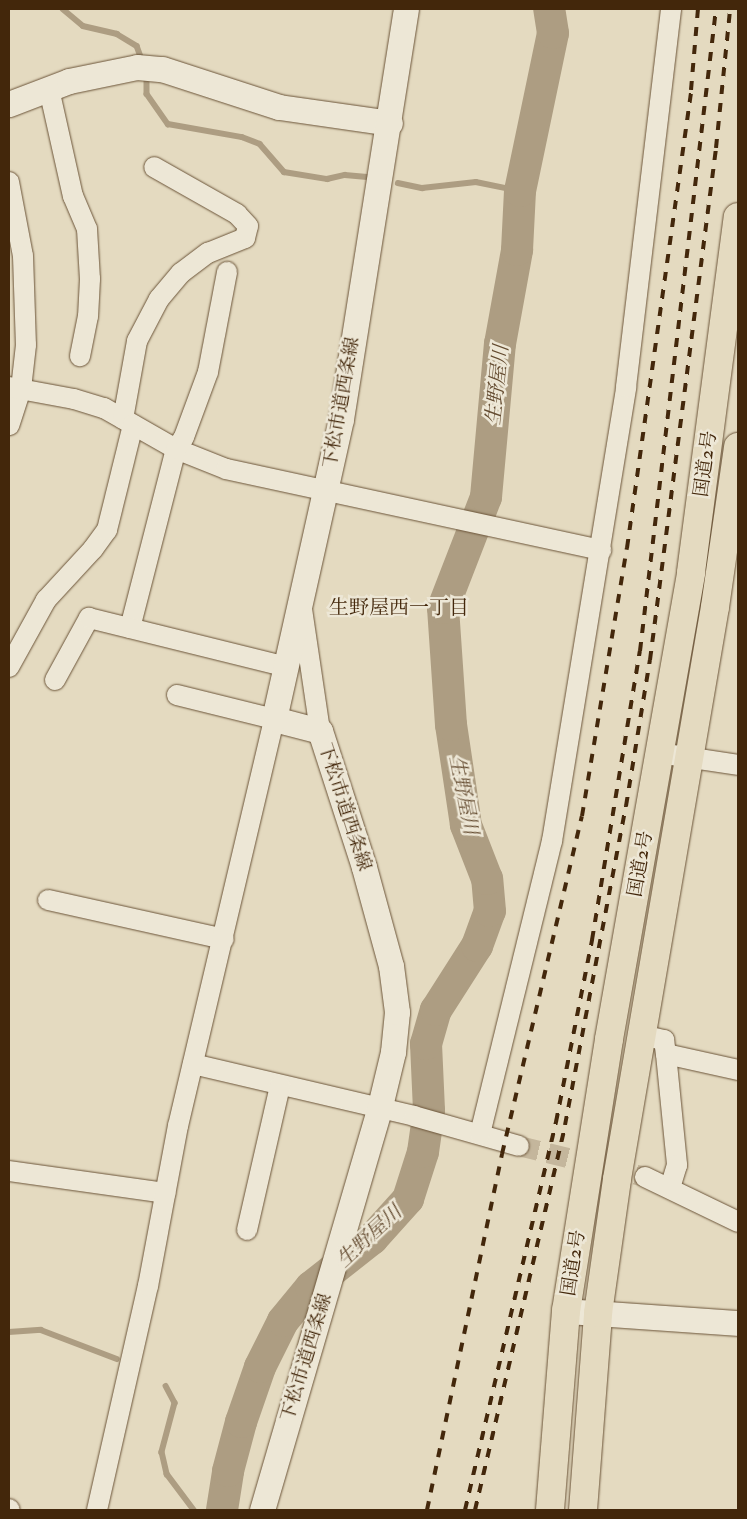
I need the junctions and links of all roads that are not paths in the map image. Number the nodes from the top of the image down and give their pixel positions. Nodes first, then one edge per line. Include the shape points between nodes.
1 (406, 9) edge
2 (671, 9) edge
3 (50, 89) junction
4 (9, 104) edge
5 (390, 123) junction
6 (154, 167) dead end
7 (9, 182) edge
8 (738, 217) edge
9 (227, 272) dead end
10 (734, 294) edge
11 (80, 356) dead end
12 (15, 388) edge
13 (128, 422) junction
14 (9, 425) edge
15 (738, 447) edge
16 (176, 449) junction
17 (326, 492) junction
18 (601, 550) junction
19 (301, 602) junction
20 (130, 628) junction
21 (9, 667) edge
22 (288, 667) junction
23 (55, 680) dead end
24 (177, 695) dead end
25 (274, 719) junction
26 (320, 731) junction
27 (660, 753) junction
28 (688, 759) junction
29 (738, 766) edge
30 (48, 900) dead end
31 (224, 940) junction
32 (642, 1035) junction
33 (666, 1054) junction
34 (193, 1064) junction
35 (738, 1070) edge
36 (280, 1086) junction
37 (379, 1110) junction
38 (480, 1134) junction
39 (520, 1146) tunnel mouth
40 (9, 1171) edge
41 (645, 1177) tunnel mouth
42 (670, 1188) junction
43 (165, 1193) junction
44 (738, 1222) edge
45 (247, 1230) dead end
46 (566, 1311) junction
47 (598, 1313) junction
48 (738, 1323) edge
49 (97, 1510) edge
50 (262, 1510) edge
51 (550, 1510) edge
52 (583, 1510) edge

1 - 5 street, 下松市道西条線
2 - 18 street via 626,387
3 - 4 street
3 - 5 street via 105,71 136,67 162,69 279,107
3 - 11 street via 73,196 86,229 90,279 88,316
5 - 17 street, 下松市道西条線
6 - 13 street via 237,214 248,226 245,238 208,253 181,273 149,314 137,341
7 - 12 street via 23,256 26,345
8 - 10 highway, 国道2号
9 - 16 street via 208,372 184,437
10 - 27 highway, 国道2号
12 - 13 street via 74,398 104,408
12 - 14 street
13 - 16 street
13 - 21 street via 107,530 93,550 46,600
15 - 28 highway, 国道2号 via 715,607
16 - 17 street via 226,469
16 - 20 street
17 - 18 street
17 - 19 street, 下松市道西条線
18 - 38 street via 552,841
19 - 22 street, 下松市道西条線
19 - 26 street
20 - 22 street
20 - 23 street via 89,618
22 - 25 street, 下松市道西条線
24 - 25 street
25 - 26 street, 下松市道西条線
25 - 31 street
26 - 37 street, 下松市道西条線 via 364,867 390,966 397,1012 393,1052
27 - 28 street
27 - 46 highway, 国道2号
28 - 29 street
28 - 32 highway, 国道2号
30 - 31 street
31 - 34 street
32 - 33 street via 664,1040
32 - 47 highway, 国道2号
33 - 35 street
33 - 42 street via 677,1165
34 - 36 street via 256,1077
34 - 43 street
36 - 37 street
36 - 45 street
37 - 38 street
37 - 50 street, 下松市道西条線
38 - 39 street
40 - 43 street
41 - 42 street
42 - 44 street
43 - 49 street
46 - 47 street
46 - 51 highway, 国道2号
47 - 48 street
47 - 52 highway, 国道2号

